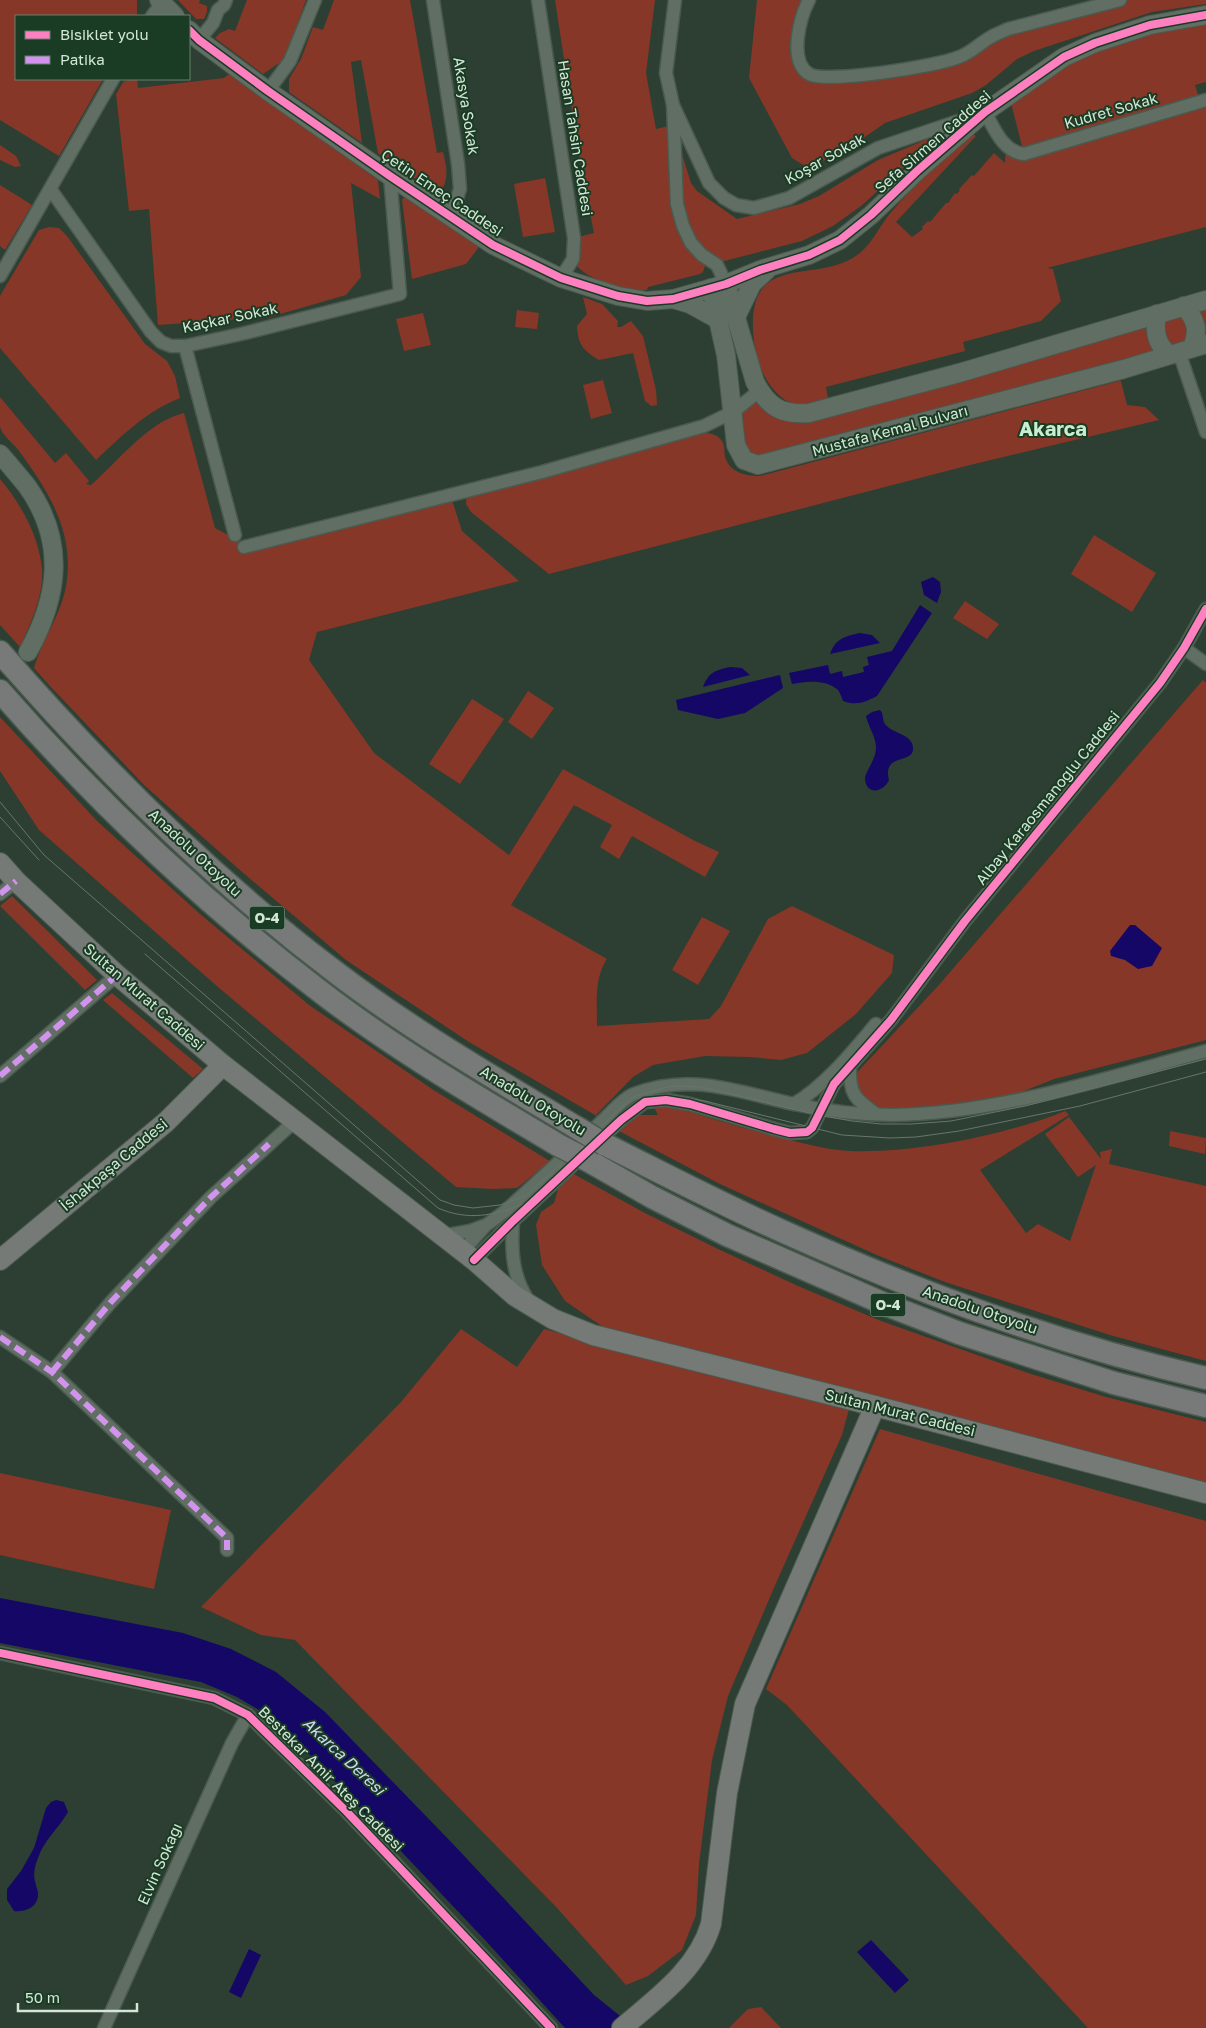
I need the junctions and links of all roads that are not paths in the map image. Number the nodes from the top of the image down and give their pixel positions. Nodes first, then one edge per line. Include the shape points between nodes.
1 (226, 0) edge
2 (315, 0) edge
3 (433, 0) edge
4 (538, 0) edge
5 (675, 0) edge
6 (809, 0) edge
7 (1120, 0) edge
8 (158, 6) edge
9 (173, 15) edge
10 (1206, 15) edge
11 (194, 35) edge
12 (113, 80) edge
13 (268, 91) junction
14 (1206, 100) edge
15 (673, 105) junction
16 (985, 112) junction
17 (390, 176) junction
18 (51, 190) junction
19 (451, 217) junction
20 (769, 268) junction
21 (0, 276) edge
22 (561, 278) junction
23 (719, 286) junction
24 (673, 299) junction
25 (1193, 304) edge
26 (1160, 313) junction
27 (736, 317) junction
28 (718, 320) junction
29 (185, 346) junction
30 (1187, 350) edge
31 (760, 391) junction
32 (733, 412) junction
33 (1206, 432) edge
34 (0, 454) edge
35 (235, 535) dead end
36 (244, 547) dead end
37 (1206, 609) edge
38 (1184, 648) junction
39 (0, 652) edge
40 (28, 652) dead end
41 (1206, 664) edge
42 (0, 691) edge
43 (0, 863) edge
44 (16, 881) junction
45 (0, 894) edge
46 (117, 975) junction
47 (905, 1000) junction
48 (1206, 1051) edge
49 (222, 1065) junction
50 (850, 1067) junction
51 (4, 1073) edge
52 (794, 1104) junction
53 (821, 1108) junction
54 (876, 1114) junction
55 (295, 1121) junction
56 (513, 1221) junction
57 (485, 1226) junction
58 (442, 1236) junction
59 (468, 1256) junction
60 (0, 1260) edge
61 (532, 1306) junction
62 (0, 1337) edge
63 (52, 1372) junction
64 (1206, 1378) edge
65 (876, 1406) junction
66 (1206, 1406) edge
67 (1206, 1493) edge
68 (227, 1550) dead end
69 (0, 1653) edge
70 (248, 1715) junction
71 (104, 2028) edge
72 (551, 2028) edge
73 (622, 2028) edge

1 - 11 street via 213,23
2 - 13 street via 290,62
3 - 19 street, Akasya Sokak via 458,164 460,189
4 - 22 street, Hasan Tahsin Caddesi via 574,238 573,259
5 - 15 street, Koşar Sokak via 666,73
6 - 7 street via 799,26 799,56 807,74 824,78 945,61 959,57 1008,29
8 - 9 street
10 - 16 street, Sefa Sirmen Caddesi via 1150,25 1093,44 1064,57
11 - 13 street, Çetin Emeç Caddesi
12 - 18 street
13 - 17 street, Çetin Emeç Caddesi
14 - 16 street, Kudret Sokak via 1024,154 1012,150 1000,139
15 - 16 street, Koşar Sokak via 709,183 736,205 754,208 789,198 878,148
15 - 23 street, Koşar Sokak via 676,195 683,226 691,243 717,265
16 - 20 street, Sefa Sirmen Caddesi via 840,240 809,255
17 - 19 street, Çetin Emeç Caddesi
17 - 29 street, Kaçkar Sokak via 400,294
18 - 21 street
18 - 29 street, Kaçkar Sokak via 151,332 161,342
19 - 22 street, Çetin Emeç Caddesi via 493,245
20 - 23 street, Sefa Sirmen Caddesi
20 - 27 street via 752,284
22 - 24 street, Çetin Emeç Caddesi via 618,296 647,301
23 - 24 street, Çetin Emeç Caddesi
23 - 27 street
23 - 28 street, Mustafa Kemal Bulvarı
24 - 28 street via 690,304
25 - 26 street
25 - 30 street via 1197,331
26 - 30 street via 1155,332 1157,340
26 - 31 street via 959,373 809,413 792,414 775,408
27 - 31 street via 754,382
28 - 32 street, Mustafa Kemal Bulvarı
29 - 35 street
30 - 32 street, Mustafa Kemal Bulvarı via 758,465 744,460 736,445
30 - 33 street
31 - 32 street
32 - 36 street via 704,426 568,465
34 - 40 street via 34,498 53,549 55,572 49,600
37 - 38 street, Albay Karaosmanoğlu Caddesi
38 - 41 street
38 - 47 street, Albay Karaosmanoğlu Caddesi via 1160,683 965,920
39 - 64 highway, Anadolu Otoyolu / O-4, bridge via 131,794 265,917 335,972 455,1055 604,1144 784,1232 932,1294 1099,1350
42 - 66 highway, Anadolu Otoyolu / O-4, bridge via 89,788 257,942 318,990 441,1075 558,1145 727,1235 887,1305 959,1333 1114,1383
43 - 44 main road, Sultan Murat Caddesi
44 - 45 street
44 - 46 main road, Sultan Murat Caddesi
46 - 49 main road, Sultan Murat Caddesi
46 - 51 street
47 - 50 street, Albay Karaosmanoğlu Caddesi
47 - 52 street via 883,1016 812,1091
48 - 54 street via 1069,1088 993,1104 912,1114
49 - 55 main road, Sultan Murat Caddesi
49 - 60 main road, İshakpaşa Caddesi via 166,1122
50 - 53 street, Albay Karaosmanoğlu Caddesi via 834,1084
50 - 54 street via 852,1093
52 - 53 street
52 - 57 street via 738,1089 699,1083 666,1084 632,1095
53 - 54 street
53 - 56 street, Albay Karaosmanoğlu Caddesi via 812,1128 807,1132 790,1133 690,1104 666,1100 645,1102 621,1120
55 - 58 main road, Sultan Murat Caddesi
55 - 63 street via 211,1197 111,1302
56 - 59 street
56 - 61 street via 513,1264 519,1285
57 - 58 street
57 - 59 street
58 - 59 main road, Sultan Murat Caddesi
59 - 61 main road, Sultan Murat Caddesi via 515,1296
61 - 65 main road, Sultan Murat Caddesi via 553,1319 593,1335
62 - 63 street
63 - 68 street via 227,1538
65 - 67 main road, Sultan Murat Caddesi
65 - 73 main road via 745,1704 727,1793 711,1924 706,1940 687,1970
69 - 70 street, Bestekar Amir Ateş Caddesi via 214,1698
70 - 71 street, Elvin Sokağı via 232,1743
70 - 72 street, Bestekar Amir Ateş Caddesi via 347,1812

